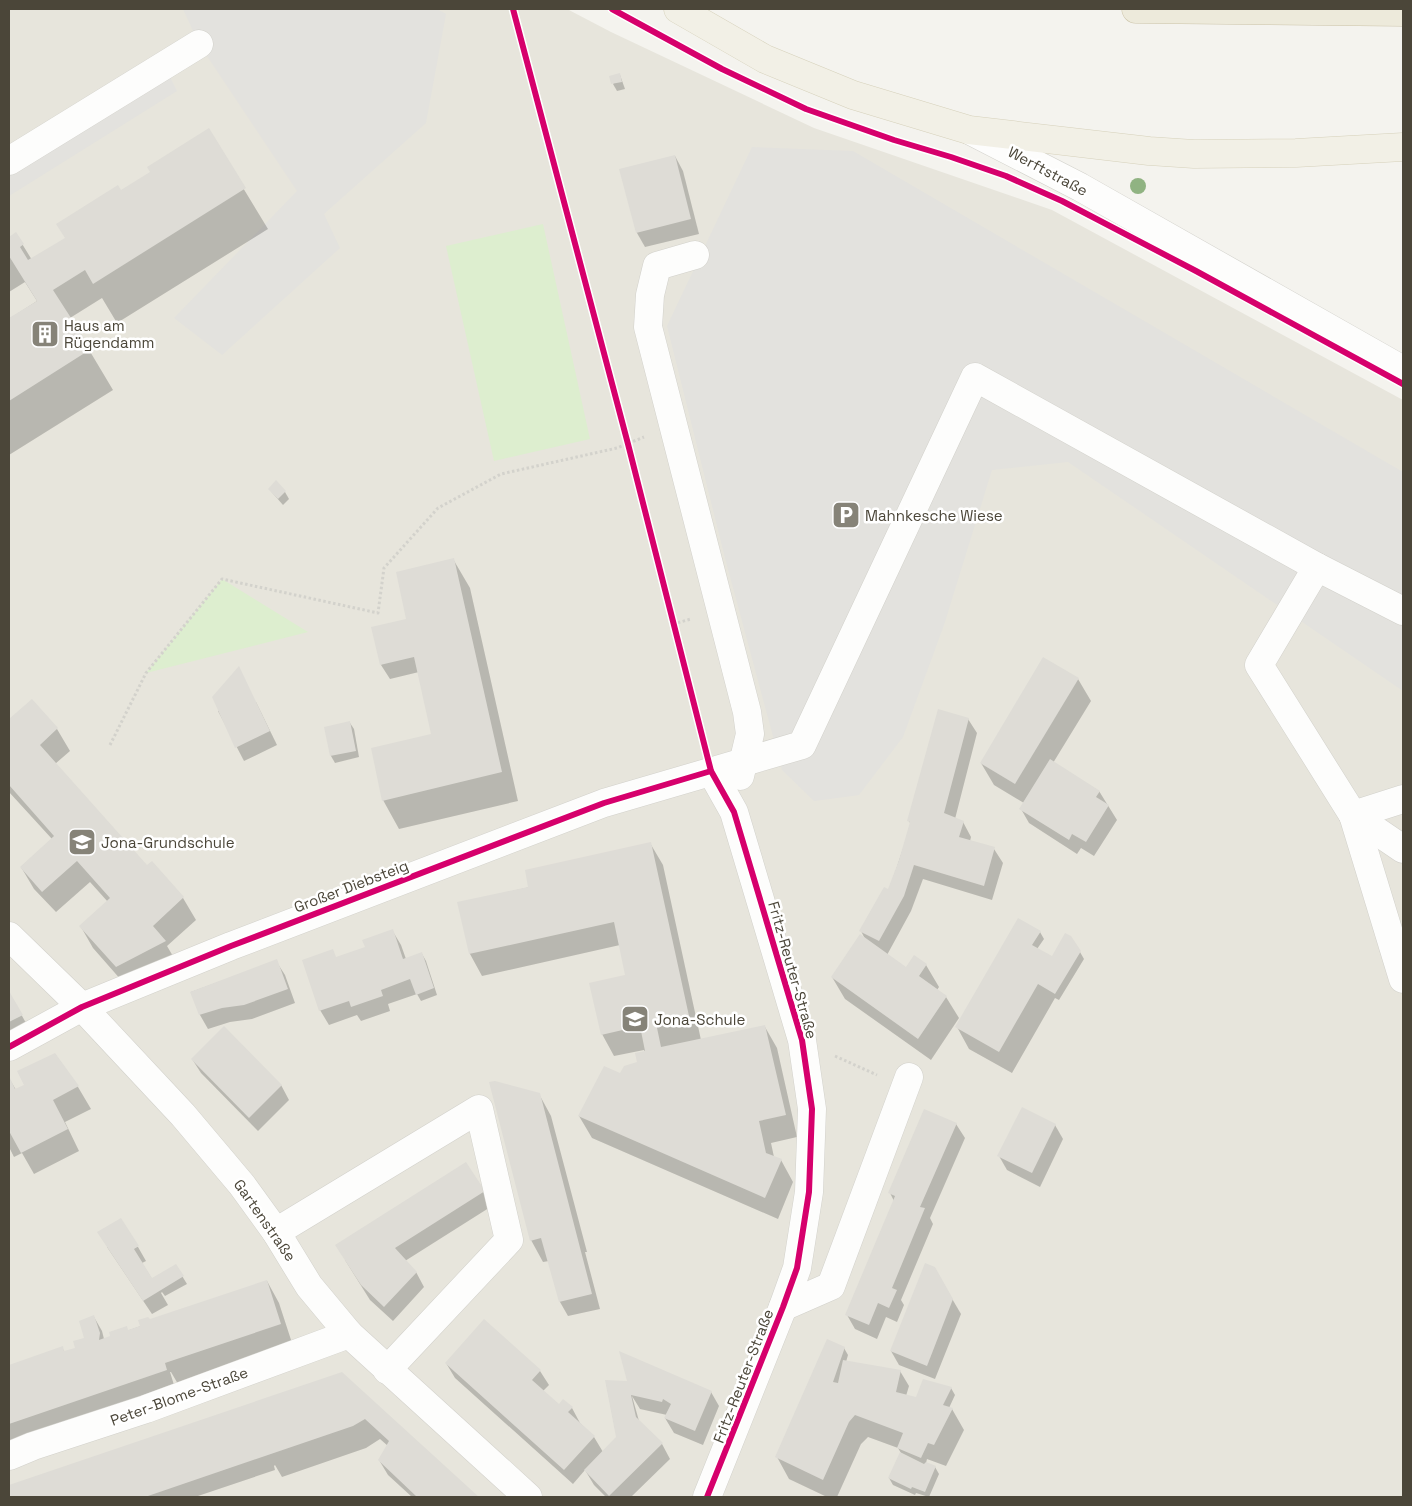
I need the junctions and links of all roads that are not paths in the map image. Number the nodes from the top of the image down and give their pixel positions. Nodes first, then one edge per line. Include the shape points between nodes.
1 (678, 9) edge
2 (1136, 9) edge
3 (1403, 12) edge
4 (199, 44) dead end
5 (969, 130) junction
6 (1403, 147) edge
7 (9, 161) edge
8 (695, 255) dead end
9 (1403, 370) edge
10 (1317, 567) junction
11 (1403, 611) edge
12 (742, 762) junction
13 (711, 771) junction
14 (1403, 799) edge
15 (734, 812) junction
16 (1353, 815) junction
17 (1403, 849) edge
18 (9, 936) edge
19 (1398, 944) edge
20 (1403, 978) edge
21 (82, 1007) junction
22 (9, 1047) edge
23 (907, 1083) road end
24 (276, 1232) junction
25 (783, 1307) junction
26 (349, 1334) junction
27 (388, 1370) junction
28 (9, 1456) edge
29 (528, 1497) edge
30 (708, 1497) edge

1 - 5 main road, Werftstraße via 765,59 853,95
2 - 3 highway
4 - 7 street
5 - 6 main road via 1194,154
5 - 9 street, Werftstraße via 1080,187
8 - 12 street via 657,266 650,294 648,327 747,712 750,734
10 - 11 street
10 - 12 street, Großer Diebsteig via 976,378 802,745
10 - 16 street via 1258,665
12 - 13 street, Großer Diebsteig
12 - 15 street
13 - 15 street, Fritz-Reuter-Straße
13 - 21 street, Großer Diebsteig via 594,806
14 - 16 street
15 - 25 street, Fritz-Reuter-Straße via 802,1040 812,1109 810,1192 797,1268
16 - 17 street
16 - 19 street
18 - 21 street, Gartenstraße
19 - 20 street
21 - 22 street, Großer Diebsteig
21 - 24 street, Gartenstraße via 183,1115 242,1185
23 - 25 street via 831,1286
24 - 26 street, Gartenstraße via 309,1286
24 - 27 street via 479,1109 508,1240
25 - 30 street, Fritz-Reuter-Straße
26 - 27 street, Gartenstraße
26 - 28 street, Peter-Blome-Straße
27 - 29 street, Gartenstraße

